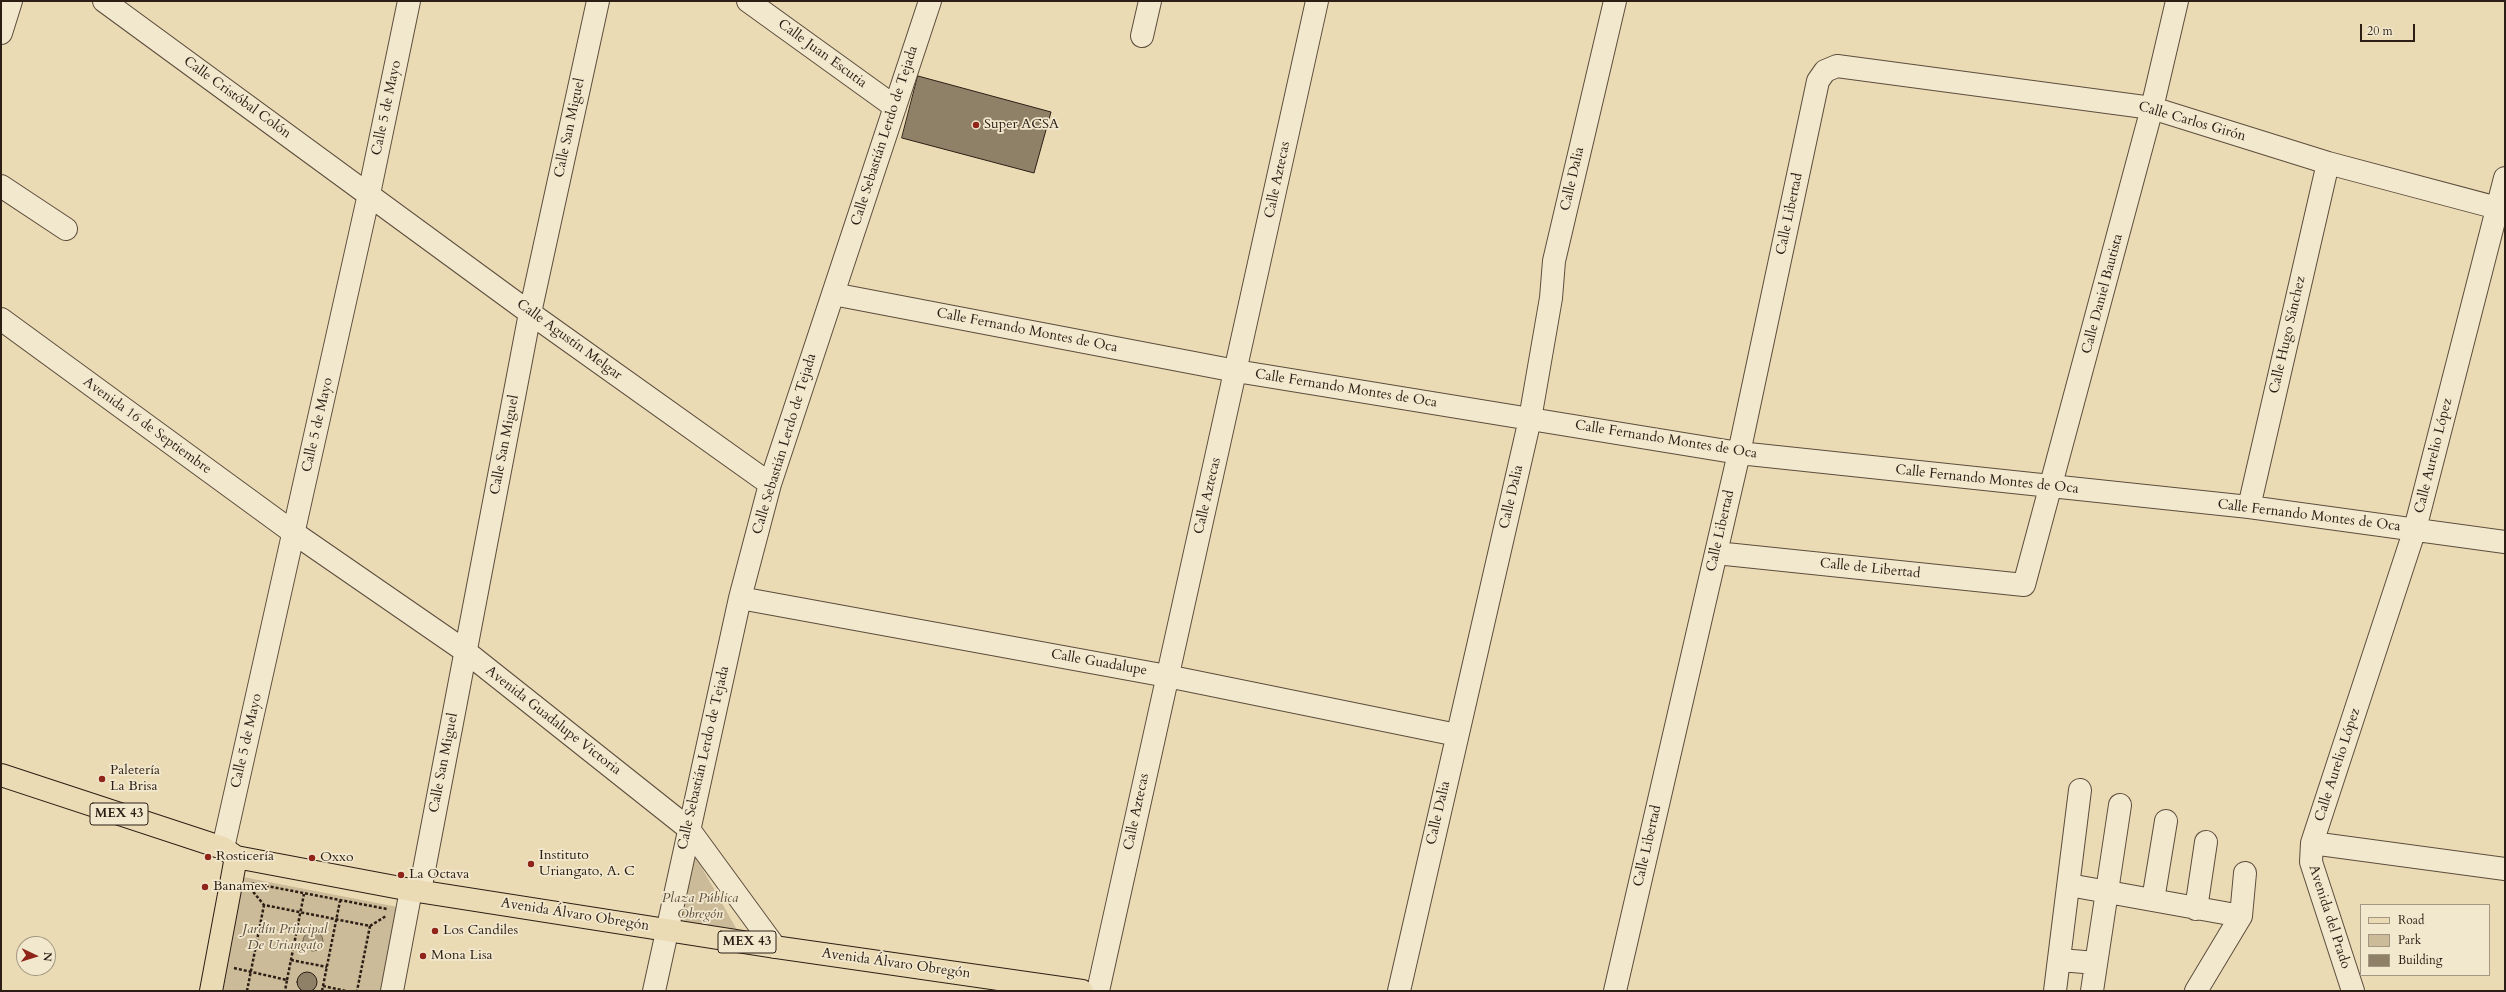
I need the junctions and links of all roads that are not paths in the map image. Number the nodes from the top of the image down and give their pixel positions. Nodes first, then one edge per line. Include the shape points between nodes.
1 (11, 1) edge
2 (104, 1) edge
3 (409, 1) edge
4 (598, 1) edge
5 (748, 1) edge
6 (930, 1) edge
7 (1150, 1) edge
8 (1317, 1) edge
9 (1615, 1) edge
10 (2177, 1) edge
11 (1, 34) edge
12 (1142, 36) dead end
13 (1825, 71) joint
14 (895, 107) junction
15 (2152, 108) junction
16 (2328, 163) junction
17 (2505, 178) edge
18 (1, 186) edge
19 (369, 194) junction
20 (2502, 209) edge
21 (66, 229) dead end
22 (833, 294) junction
23 (530, 313) junction
24 (1, 319) edge
25 (1236, 371) junction
26 (1530, 419) junction
27 (1739, 453) junction
28 (770, 484) junction
29 (2052, 487) junction
30 (2249, 507) junction
31 (2415, 529) junction
32 (294, 533) junction
33 (2505, 542) edge
34 (1716, 553) junction
35 (2024, 585) joint
36 (740, 598) junction
37 (465, 651) junction
38 (1168, 676) junction
39 (1457, 735) junction
40 (1, 775) edge
41 (2080, 790) dead end
42 (2120, 805) dead end
43 (2166, 821) dead end
44 (688, 828) junction
45 (2206, 842) dead end
46 (2312, 843) junction
47 (229, 852) junction
48 (2505, 869) edge
49 (2245, 873) dead end
50 (2069, 885) junction
51 (416, 891) junction
52 (2108, 892) junction
53 (2152, 900) junction
54 (2196, 909) junction
55 (2241, 916) junction
56 (667, 929) junction
57 (775, 947) junction
58 (2060, 960) junction
59 (2096, 963) junction
60 (211, 991) edge
61 (392, 991) edge
62 (654, 991) edge
63 (1082, 991) edge
64 (1098, 991) edge
65 (1400, 991) edge
66 (1615, 991) edge
67 (2055, 991) edge
68 (2092, 991) edge
69 (2196, 991) edge
70 (2353, 991) edge

1 - 11 street
2 - 19 street, Calle Cristóbal Colón
3 - 19 street, Calle 5 de Mayo
4 - 23 street, Calle San Miguel
5 - 14 street, Calle Juan Escutia
6 - 14 street, Calle Sebastián Lerdo de Tejada
7 - 12 street
8 - 25 street, Calle Aztecas
9 - 26 street, Calle Dalia via 1554,261 1551,298
10 - 15 street, Calle Daniel Bautista
13 - 15 street, Calle Carlos Girón via 1837,66
13 - 27 street, Calle Libertad via 1818,81
14 - 22 street, Calle Sebastián Lerdo de Tejada
15 - 16 street, Calle Carlos Girón
15 - 29 street, Calle Daniel Bautista
16 - 20 street, Calle Carlos Girón
16 - 30 street, Calle Hugo Sánchez
17 - 20 street, Calle Aurelio López
18 - 21 street
19 - 23 street, Calle Agustín Melgar
19 - 32 street, Calle 5 de Mayo
20 - 31 street, Calle Aurelio López
22 - 25 street, Calle Fernando Montes de Oca
22 - 28 street, Calle Sebastián Lerdo de Tejada
23 - 28 street, Calle Agustín Melgar
23 - 37 street, Calle San Miguel
24 - 32 street, Avenida 16 de Septiembre
25 - 26 street, Calle Fernando Montes de Oca
25 - 38 street, Calle Aztecas
26 - 27 street, Calle Fernando Montes de Oca
26 - 39 street, Calle Dalia
27 - 29 street, Calle Fernando Montes de Oca
27 - 34 street, Calle Libertad
28 - 36 street, Calle Sebastián Lerdo de Tejada
29 - 30 street, Calle Fernando Montes de Oca
29 - 35 street, Calle Daniel Bautista
30 - 31 street, Calle Fernando Montes de Oca
31 - 33 street, Calle Fernando Montes de Oca
31 - 46 street, Calle Aurelio López
32 - 37 street, Avenida Guadalupe Victoria
32 - 47 street, Calle 5 de Mayo
34 - 35 street, Calle de Libertad
34 - 66 street, Calle Libertad
36 - 38 street, Calle Guadalupe
36 - 44 street, Calle Sebastián Lerdo de Tejada
37 - 44 street, Avenida Guadalupe Victoria
37 - 51 street, Calle San Miguel
38 - 39 street, Calle Guadalupe
38 - 64 street, Calle Aztecas
39 - 65 street, Calle Dalia
40 - 47 main road, MEX 43
41 - 50 street
42 - 52 street
43 - 53 street
44 - 56 street, Calle Sebastián Lerdo de Tejada
44 - 57 street, Avenida Guadalupe Victoria
45 - 54 street
46 - 48 street
46 - 70 street, Avenida del Prado via 2311,862
47 - 51 main road, Avenida Álvaro Obregón / MEX 43
47 - 60 main road
49 - 55 street
50 - 52 street
50 - 58 street
51 - 56 main road, Avenida Álvaro Obregón / MEX 43
51 - 61 street, Calle San Miguel
52 - 53 street
52 - 59 street
53 - 54 street
54 - 55 street
55 - 69 street
56 - 57 main road, Avenida Álvaro Obregón / MEX 43
56 - 62 street, Calle Sebastián Lerdo de Tejada
57 - 63 main road, Avenida Álvaro Obregón / MEX 43
58 - 59 street
58 - 67 street
59 - 68 street

